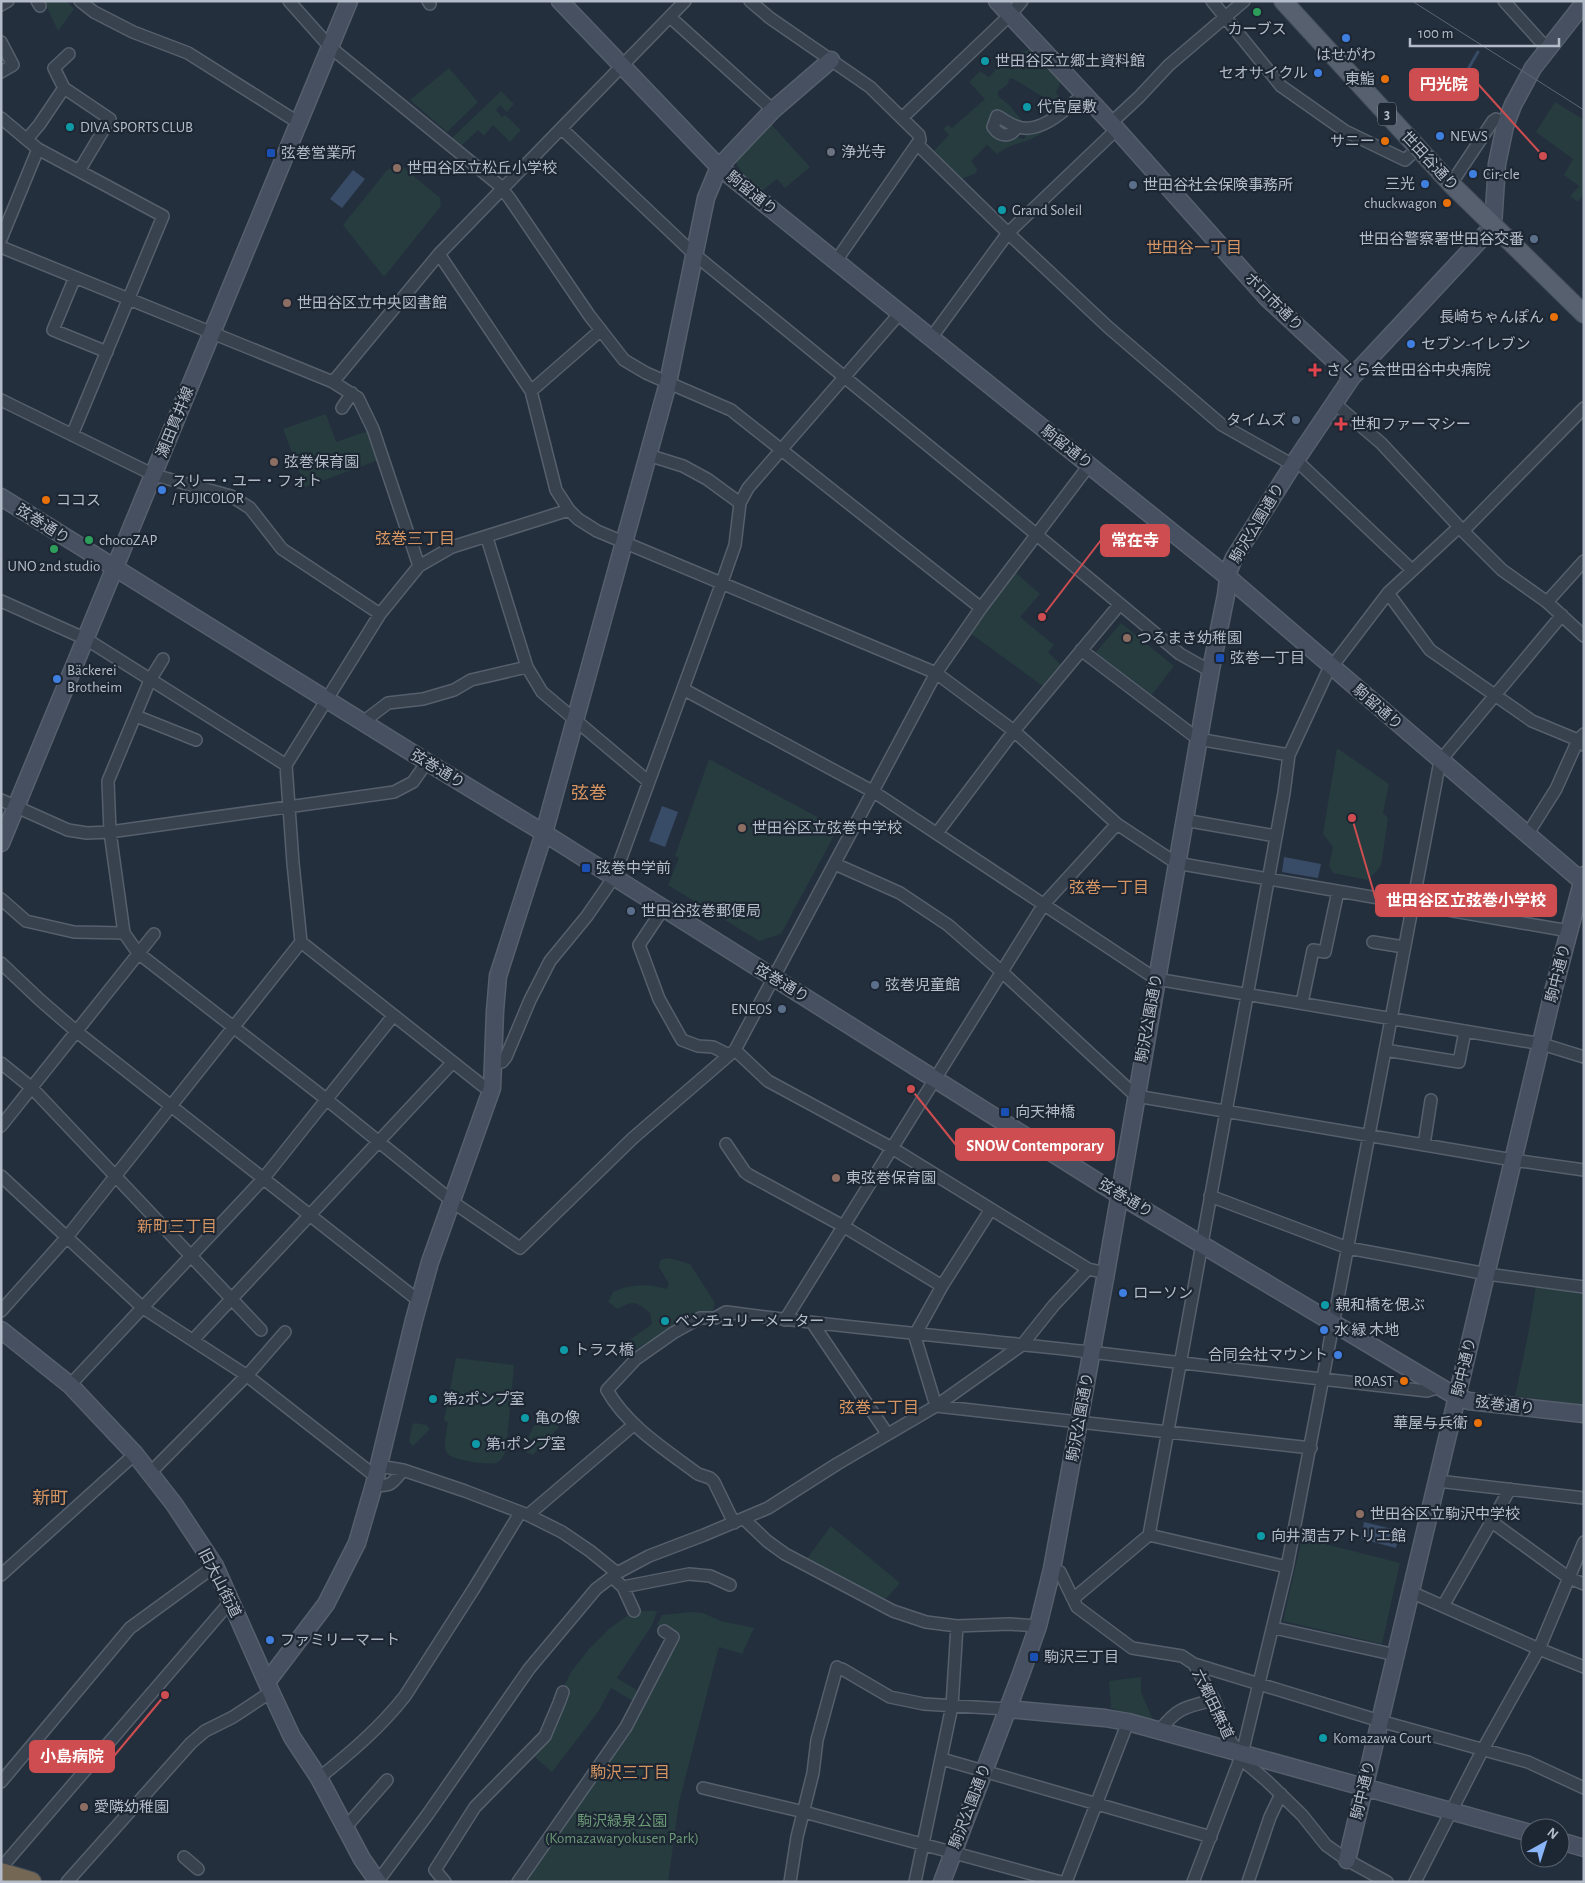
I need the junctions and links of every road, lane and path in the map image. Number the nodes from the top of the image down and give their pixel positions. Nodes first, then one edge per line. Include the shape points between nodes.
1 (8, 1) edge
2 (80, 1) edge
3 (289, 1) edge
4 (349, 1) edge
5 (560, 1) edge
6 (685, 1) edge
7 (750, 1) edge
8 (997, 1) edge
9 (1022, 1) edge
10 (1212, 1) edge
11 (1244, 1) edge
12 (1283, 1) edge
13 (1504, 1) edge
14 (1584, 3) edge
15 (1, 5) edge
16 (1010, 15) junction
17 (670, 18) junction
18 (1225, 18) junction
19 (1, 42) edge
20 (330, 47) junction
21 (1548, 47) junction
22 (69, 54) dead end
23 (831, 60) junction
24 (623, 67) junction
25 (1, 72) edge
26 (64, 88) junction
27 (1084, 94) junction
28 (772, 110) junction
29 (903, 117) junction
30 (1, 118) edge
31 (299, 123) junction
32 (1506, 123) junction
33 (1114, 126) junction
34 (1017, 127) dead end
35 (562, 129) junction
36 (27, 139) junction
37 (917, 144) junction
38 (38, 148) junction
39 (1418, 148) junction
40 (719, 167) junction
41 (79, 171) junction
42 (1451, 184) junction
43 (503, 189) junction
44 (1493, 226) junction
45 (1008, 233) junction
46 (1, 239) edge
47 (1, 247) edge
48 (439, 254) junction
49 (694, 254) junction
50 (836, 261) junction
51 (75, 277) junction
52 (129, 300) junction
53 (900, 313) junction
54 (1584, 314) edge
55 (601, 330) junction
56 (211, 333) junction
57 (931, 338) junction
58 (108, 352) junction
59 (844, 377) junction
60 (1352, 377) junction
61 (334, 382) junction
62 (668, 382) junction
63 (531, 391) junction
64 (352, 393) junction
65 (1, 400) edge
66 (1334, 403) junction
67 (342, 408) dead end
68 (1584, 408) edge
69 (72, 435) junction
70 (781, 449) junction
71 (648, 455) junction
72 (1294, 462) junction
73 (1090, 464) junction
74 (154, 475) junction
75 (1, 497) edge
76 (740, 504) junction
77 (569, 510) junction
78 (1461, 529) junction
79 (1037, 535) junction
80 (487, 538) junction
81 (624, 542) junction
82 (1584, 561) edge
83 (419, 566) junction
84 (114, 568) junction
85 (1412, 570) junction
86 (1229, 578) junction
87 (721, 585) junction
88 (1388, 593) junction
89 (1547, 602) junction
90 (2, 603) edge
91 (1120, 604) junction
92 (981, 608) junction
93 (380, 614) junction
94 (1562, 615) junction
95 (1584, 636) edge
96 (86, 639) junction
97 (1081, 650) junction
98 (163, 659) dead end
99 (527, 666) junction
100 (1331, 666) junction
101 (1211, 669) junction
102 (936, 673) junction
103 (150, 680) junction
104 (683, 689) junction
105 (1494, 695) junction
106 (327, 700) junction
107 (136, 716) junction
108 (574, 721) junction
109 (363, 722) junction
110 (1014, 731) junction
111 (1198, 739) junction
112 (1582, 739) edge
113 (196, 740) dead end
114 (1288, 756) junction
115 (1440, 761) junction
116 (427, 762) junction
117 (286, 765) junction
118 (649, 782) junction
119 (874, 792) junction
120 (8, 803) edge
121 (290, 806) junction
122 (1184, 820) junction
123 (1117, 824) junction
124 (110, 832) junction
125 (544, 833) junction
126 (937, 833) junction
127 (1527, 835) junction
128 (1276, 836) junction
129 (1, 843) edge
130 (1176, 863) junction
131 (835, 864) junction
132 (614, 878) junction
133 (1268, 879) junction
134 (1583, 880) edge
135 (1338, 891) junction
136 (1, 899) edge
137 (1044, 904) junction
138 (1413, 904) junction
139 (663, 909) junction
140 (1569, 931) junction
141 (124, 933) junction
142 (154, 934) dead end
143 (301, 942) junction
144 (1373, 942) dead end
145 (1404, 947) junction
146 (138, 953) junction
147 (1, 963) edge
148 (1002, 972) junction
149 (773, 978) junction
150 (1156, 979) junction
151 (1247, 994) junction
152 (1302, 1003) junction
153 (394, 1016) junction
154 (1391, 1019) junction
155 (233, 1028) junction
156 (1465, 1031) junction
157 (77, 1032) junction
158 (1542, 1044) junction
159 (1385, 1050) junction
160 (732, 1052) junction
161 (1584, 1057) edge
162 (453, 1062) junction
163 (492, 1062) junction
164 (1, 1063) edge
165 (935, 1078) junction
166 (32, 1088) junction
167 (492, 1088) junction
168 (1136, 1096) junction
169 (326, 1100) junction
170 (1431, 1100) dead end
171 (171, 1106) junction
172 (1225, 1111) junction
173 (1, 1126) edge
174 (1369, 1136) junction
175 (379, 1142) junction
176 (726, 1144) dead end
177 (1424, 1145) junction
178 (892, 1148) junction
179 (1513, 1160) junction
180 (1584, 1170) edge
181 (1, 1176) edge
182 (115, 1176) junction
183 (263, 1179) junction
184 (1119, 1195) junction
185 (1210, 1196) junction
186 (451, 1200) junction
187 (991, 1209) junction
188 (310, 1216) junction
189 (843, 1226) junction
190 (67, 1237) junction
191 (1202, 1243) junction
192 (1348, 1248) junction
193 (191, 1255) junction
194 (1088, 1269) junction
195 (1106, 1273) junction
196 (1487, 1274) junction
197 (942, 1286) junction
198 (1584, 1287) edge
199 (232, 1299) junction
200 (419, 1301) junction
201 (143, 1308) junction
202 (1, 1311) edge
203 (785, 1320) junction
204 (1334, 1323) junction
205 (812, 1324) junction
206 (1, 1330) edge
207 (261, 1330) dead end
208 (285, 1332) dead end
209 (916, 1333) junction
210 (193, 1340) junction
211 (1022, 1345) junction
212 (1091, 1352) junction
213 (1180, 1363) junction
214 (246, 1375) junction
215 (1324, 1380) junction
216 (70, 1385) junction
217 (1440, 1387) junction
218 (1457, 1397) junction
219 (936, 1406) junction
220 (1584, 1414) edge
221 (1079, 1422) junction
222 (630, 1428) dead end
223 (1168, 1431) junction
224 (886, 1436) junction
225 (1311, 1448) junction
226 (135, 1454) junction
227 (404, 1470) junction
228 (150, 1473) junction
229 (376, 1476) junction
230 (1438, 1481) junction
231 (1510, 1489) junction
232 (1584, 1498) edge
233 (524, 1514) junction
234 (739, 1521) junction
235 (1492, 1522) junction
236 (1149, 1535) junction
237 (1584, 1542) edge
238 (215, 1566) junction
239 (1287, 1567) junction
240 (1052, 1569) junction
241 (1, 1575) edge
242 (615, 1575) junction
243 (1569, 1578) junction
244 (1584, 1584) edge
245 (730, 1586) dead end
246 (623, 1587) junction
247 (1411, 1592) junction
248 (1073, 1599) junction
249 (231, 1601) junction
250 (1443, 1606) junction
251 (634, 1611) dead end
252 (957, 1626) junction
253 (1038, 1626) junction
254 (1274, 1628) junction
255 (664, 1632) dead end
256 (1539, 1649) junction
257 (1396, 1655) junction
258 (1194, 1664) junction
259 (1584, 1667) edge
260 (1258, 1685) junction
261 (269, 1687) junction
262 (562, 1692) dead end
263 (1214, 1700) junction
264 (952, 1706) junction
265 (1007, 1709) junction
266 (1380, 1721) junction
267 (1128, 1722) junction
268 (1160, 1730) junction
269 (1482, 1750) junction
270 (1242, 1754) junction
271 (942, 1759) junction
272 (983, 1771) junction
273 (319, 1778) junction
274 (386, 1780) dead end
275 (1, 1782) edge
276 (1364, 1787) junction
277 (703, 1788) dead end
278 (1584, 1788) edge
279 (1281, 1794) junction
280 (1097, 1805) junction
281 (1452, 1811) junction
282 (804, 1812) junction
283 (345, 1828) junction
284 (1520, 1830) edge
285 (1211, 1837) junction
286 (1570, 1844) edge
287 (923, 1845) junction
288 (1584, 1848) edge
289 (952, 1853) junction
290 (184, 1857) dead end
291 (1347, 1860) junction
292 (1, 1868) edge
293 (198, 1869) dead end
294 (1, 1873) edge
295 (378, 1881) edge
296 (31, 1882) edge
297 (67, 1882) edge
298 (445, 1882) edge
299 (518, 1882) edge
300 (790, 1882) edge
301 (915, 1882) edge
302 (942, 1882) edge
303 (1061, 1882) edge
304 (1066, 1882) edge
305 (1193, 1882) edge
306 (1248, 1882) edge
307 (1387, 1882) edge
308 (1415, 1882) edge

1 - 15 street
2 - 31 street via 133,32 188,53
3 - 20 street
4 - 20 street, 瀬田貫井線
5 - 24 street, 駒留通り
6 - 17 street
7 - 23 street
8 - 16 street, ボロ市通り
9 - 16 street
10 - 18 street
11 - 18 street
12 - 39 main road, 世田谷通り / 3
13 - 21 street
14 - 21 street
16 - 27 street, ボロ市通り
16 - 29 street
17 - 24 street
17 - 28 street
18 - 33 street via 1169,65
18 - 39 street via 1281,86 1344,131 1405,160
19 - 25 street via 13,65
20 - 31 street, 瀬田貫井線
20 - 43 street
21 - 32 street via 1528,75
22 - 26 street via 54,68
23 - 28 street
23 - 29 street via 870,87
24 - 35 street
24 - 40 street, 駒留通り
26 - 36 street
26 - 41 street via 110,119
27 - 33 street, ボロ市通り
27 - 34 street via 1052,121 1029,128
28 - 40 street
29 - 37 street via 919,135
30 - 36 street
31 - 56 street, 瀬田貫井線
32 - 42 street via 1493,121
32 - 44 street via 1495,176
33 - 45 street
33 - 60 street, ボロ市通り via 1268,298
35 - 43 street
35 - 49 street
36 - 38 street
37 - 45 street
37 - 50 street
38 - 41 street
38 - 46 street
39 - 42 main road, 世田谷通り / 3
40 - 49 street via 706,198
40 - 50 street, 駒留通り
41 - 52 street via 164,216
42 - 44 main road, 世田谷通り / 3
43 - 48 street
43 - 55 street
44 - 54 main road, 世田谷通り / 3
44 - 60 street, 駒沢公園通り
45 - 57 street
45 - 72 street via 1108,327 1222,425
47 - 51 street
48 - 61 street
48 - 63 street
49 - 59 street
49 - 62 street
50 - 53 street, 駒留通り
51 - 52 street
51 - 58 street via 53,330
52 - 56 street
52 - 58 street
53 - 57 street, 駒留通り
53 - 59 street
55 - 62 street via 624,360
55 - 63 street
56 - 61 street
56 - 74 street, 瀬田貫井線
57 - 73 street, 駒留通り
58 - 69 street
59 - 70 street
59 - 79 street
60 - 66 street, 駒沢公園通り
61 - 64 street
62 - 70 street via 731,410
62 - 71 street
63 - 77 street via 556,490
64 - 67 street
64 - 83 street via 358,398 373,429
65 - 69 street
66 - 72 street, 駒沢公園通り
66 - 78 street via 1381,443
68 - 78 street
69 - 74 street
70 - 76 street via 748,488
70 - 92 street
71 - 76 street via 682,466 707,479
71 - 81 street
72 - 85 street
72 - 86 street, 駒沢公園通り via 1231,563
73 - 79 street
73 - 86 street, 駒留通り
74 - 84 street, 瀬田貫井線
74 - 93 street via 231,496 250,508 282,549
75 - 84 street, 弦巻通り
76 - 87 street via 735,545
77 - 80 street
77 - 81 street via 597,531
78 - 85 street
78 - 89 street via 1512,579
79 - 91 street
79 - 92 street
80 - 83 street via 452,547
80 - 99 street
81 - 87 street
81 - 108 street
82 - 89 street
83 - 93 street
84 - 96 street, 瀬田貫井線
84 - 106 street, 弦巻通り
85 - 88 street
86 - 100 street, 駒留通り
86 - 101 street, 駒沢公園通り
87 - 102 street
87 - 104 street
88 - 100 street
88 - 105 street via 1430,650
89 - 94 street
90 - 96 street
91 - 97 street
91 - 101 street via 1180,654
92 - 102 street
93 - 106 street
94 - 95 street
94 - 105 street
96 - 103 street
96 - 120 street, 瀬田貫井線
97 - 110 street
97 - 111 street
98 - 103 street
99 - 108 street via 542,692
99 - 109 street via 471,680 454,690 423,699 388,703
100 - 114 street
100 - 115 street, 駒留通り
101 - 111 street, 駒沢公園通り
102 - 110 street
102 - 119 street
103 - 107 street
103 - 117 street
104 - 118 street
104 - 119 street
105 - 112 street via 1532,721
105 - 115 street
106 - 109 street, 弦巻通り
106 - 117 street
107 - 113 street
107 - 124 street via 108,781
108 - 118 street
108 - 125 street
109 - 116 street, 弦巻通り
110 - 123 street
110 - 126 street
111 - 114 street
111 - 122 street, 駒沢公園通り
112 - 127 street
114 - 128 street
115 - 127 street, 駒留通り
115 - 138 street
116 - 121 street via 409,786 394,792
116 - 125 street, 弦巻通り
117 - 121 street
118 - 132 street
119 - 126 street
119 - 131 street
120 - 124 street via 68,830
120 - 129 street, 瀬田貫井線
121 - 124 street
121 - 143 street via 292,863
122 - 128 street
122 - 130 street, 駒沢公園通り
123 - 130 street
123 - 137 street
124 - 141 street
125 - 132 street, 弦巻通り
125 - 163 street via 498,976
126 - 137 street
127 - 134 street, 駒留通り
128 - 133 street
130 - 133 street
130 - 150 street, 駒沢公園通り
131 - 148 street via 900,893 948,925
131 - 149 street
132 - 139 street, 弦巻通り
132 - 163 street via 550,961 506,1057 502,1062
133 - 135 street
133 - 151 street
134 - 140 street, 駒中通り
135 - 138 street
135 - 152 street via 1325,952 1313,950
136 - 141 street via 26,921 74,932
137 - 148 street
137 - 150 street
138 - 140 street
138 - 145 street
139 - 149 street, 弦巻通り
139 - 160 street via 639,945 659,999 682,1040
140 - 158 street, 駒中通り
141 - 146 street
142 - 146 street
143 - 153 street
143 - 155 street
144 - 145 street
145 - 154 street
146 - 155 street
146 - 157 street
147 - 157 street
148 - 165 street
148 - 168 street
149 - 160 street
149 - 165 street, 弦巻通り
150 - 151 street
150 - 168 street, 駒沢公園通り
151 - 152 street
151 - 172 street
152 - 154 street
153 - 162 street
153 - 169 street
154 - 156 street
154 - 159 street
155 - 169 street
155 - 171 street
156 - 158 street
156 - 159 street via 1459,1062
157 - 166 street
157 - 171 street
158 - 161 street
158 - 179 street, 駒中通り
159 - 174 street
160 - 178 street via 768,1081
160 - 186 street via 633,1138 520,1248
162 - 167 street via 483,1086
162 - 175 street
163 - 167 street
164 - 166 street
165 - 178 street
165 - 184 street, 弦巻通り
166 - 173 street
166 - 182 street
167 - 186 street
168 - 172 street
168 - 184 street, 駒沢公園通り
169 - 175 street
169 - 183 street
170 - 177 street
171 - 182 street
171 - 183 street
172 - 174 street
172 - 185 street
174 - 177 street
174 - 192 street
175 - 186 street
175 - 188 street
176 - 189 street via 746,1172
177 - 179 street
178 - 187 street
178 - 189 street
179 - 180 street
179 - 196 street, 駒中通り
181 - 190 street
182 - 190 street
182 - 193 street
183 - 188 street
183 - 193 street
184 - 191 street, 弦巻通り
184 - 195 street, 駒沢公園通り
185 - 191 street
185 - 192 street
186 - 200 street
187 - 194 street
187 - 197 street
188 - 199 street
188 - 200 street
189 - 197 street
189 - 203 street
190 - 201 street
190 - 202 street
191 - 204 street, 弦巻通り
191 - 213 street
192 - 196 street
192 - 204 street
193 - 199 street
193 - 201 street
194 - 195 street
194 - 211 street
195 - 212 street, 駒沢公園通り
196 - 198 street
196 - 218 street, 駒中通り
197 - 209 street
199 - 207 street
199 - 210 street
200 - 229 street
201 - 210 street
201 - 216 street
203 - 205 street
203 - 234 street via 726,1312 715,1318 700,1318 636,1359 607,1390 615,1406 636,1426 698,1474 710,1478
204 - 215 street
204 - 217 street, 弦巻通り
205 - 209 street
205 - 224 street
206 - 216 street, 旧大山街道
208 - 214 street
209 - 211 street
209 - 219 street
210 - 214 street
211 - 212 street
211 - 219 street
212 - 213 street
212 - 221 street, 駒沢公園通り
213 - 215 street
213 - 223 street
214 - 228 street
214 - 229 street
215 - 217 street via 1427,1391
215 - 225 street
216 - 226 street, 旧大山街道
217 - 218 street, 弦巻通り
218 - 220 street, 弦巻通り
218 - 230 street, 駒中通り
219 - 221 street
219 - 224 street
221 - 223 street
221 - 240 street, 駒沢公園通り
222 - 233 street
223 - 225 street
223 - 236 street
224 - 234 street via 768,1508
225 - 239 street
226 - 228 street, 旧大山街道
226 - 241 street
227 - 229 street
227 - 229 street via 385,1486
227 - 233 street
228 - 238 street, 旧大山街道
229 - 261 street via 357,1543 339,1580
230 - 231 street
230 - 247 street, 駒中通り
231 - 232 street
231 - 235 street
233 - 242 street via 562,1532 590,1551
233 - 273 street via 400,1702 355,1750
234 - 242 street via 649,1556
234 - 252 street via 785,1554 887,1609 926,1622
235 - 243 street
235 - 250 street
236 - 239 street
236 - 248 street
237 - 243 street
238 - 249 street, 旧大山街道
238 - 275 street via 130,1628
239 - 254 street
240 - 248 street, 六郷田無道 via 1060,1572
240 - 253 street, 駒沢公園通り
242 - 246 street
242 - 295 street via 596,1589 529,1669
243 - 244 street
243 - 256 street
245 - 246 street via 710,1576 689,1574
246 - 251 street
247 - 250 street
247 - 257 street, 駒中通り
248 - 258 street, 六郷田無道 via 1077,1607 1132,1648 1182,1656
249 - 261 street, 旧大山街道
249 - 292 street
250 - 256 street
252 - 253 street
252 - 264 street
253 - 265 street, 駒沢公園通り
254 - 257 street
254 - 260 street
255 - 299 street via 673,1637 626,1727
256 - 259 street
256 - 269 street
257 - 266 street, 駒中通り
258 - 260 street
258 - 263 street, 六郷田無道
260 - 266 street
260 - 270 street
261 - 273 street, 旧大山街道 via 295,1741
261 - 297 street via 233,1717 205,1731 191,1743
262 - 298 street via 545,1736 475,1807 435,1870
263 - 268 street via 1182,1708
263 - 270 street, 六郷田無道 via 1231,1742
264 - 265 street
264 - 271 street
264 - 282 street via 890,1697 839,1668 817,1740
265 - 267 street
265 - 272 street, 駒沢公園通り
266 - 269 street
266 - 276 street, 駒中通り
267 - 268 street
267 - 280 street
268 - 270 street
269 - 278 street via 1528,1762
269 - 281 street
270 - 276 street
270 - 279 street, 六郷田無道 via 1247,1764
270 - 285 street
271 - 272 street
271 - 287 street
272 - 280 street
272 - 289 street, 駒沢公園通り
273 - 283 street, 旧大山街道
274 - 283 street
276 - 281 street
276 - 291 street, 駒中通り
277 - 282 street
279 - 291 street, 六郷田無道 via 1326,1845
279 - 306 street
280 - 285 street
280 - 304 street
281 - 284 street
281 - 308 street
282 - 287 street
282 - 300 street
283 - 295 street, 旧大山街道
285 - 305 street
286 - 288 street
287 - 289 street
287 - 301 street
289 - 302 street, 駒沢公園通り
289 - 303 street
290 - 293 street
291 - 307 street, 六郷田無道
294 - 296 highway

